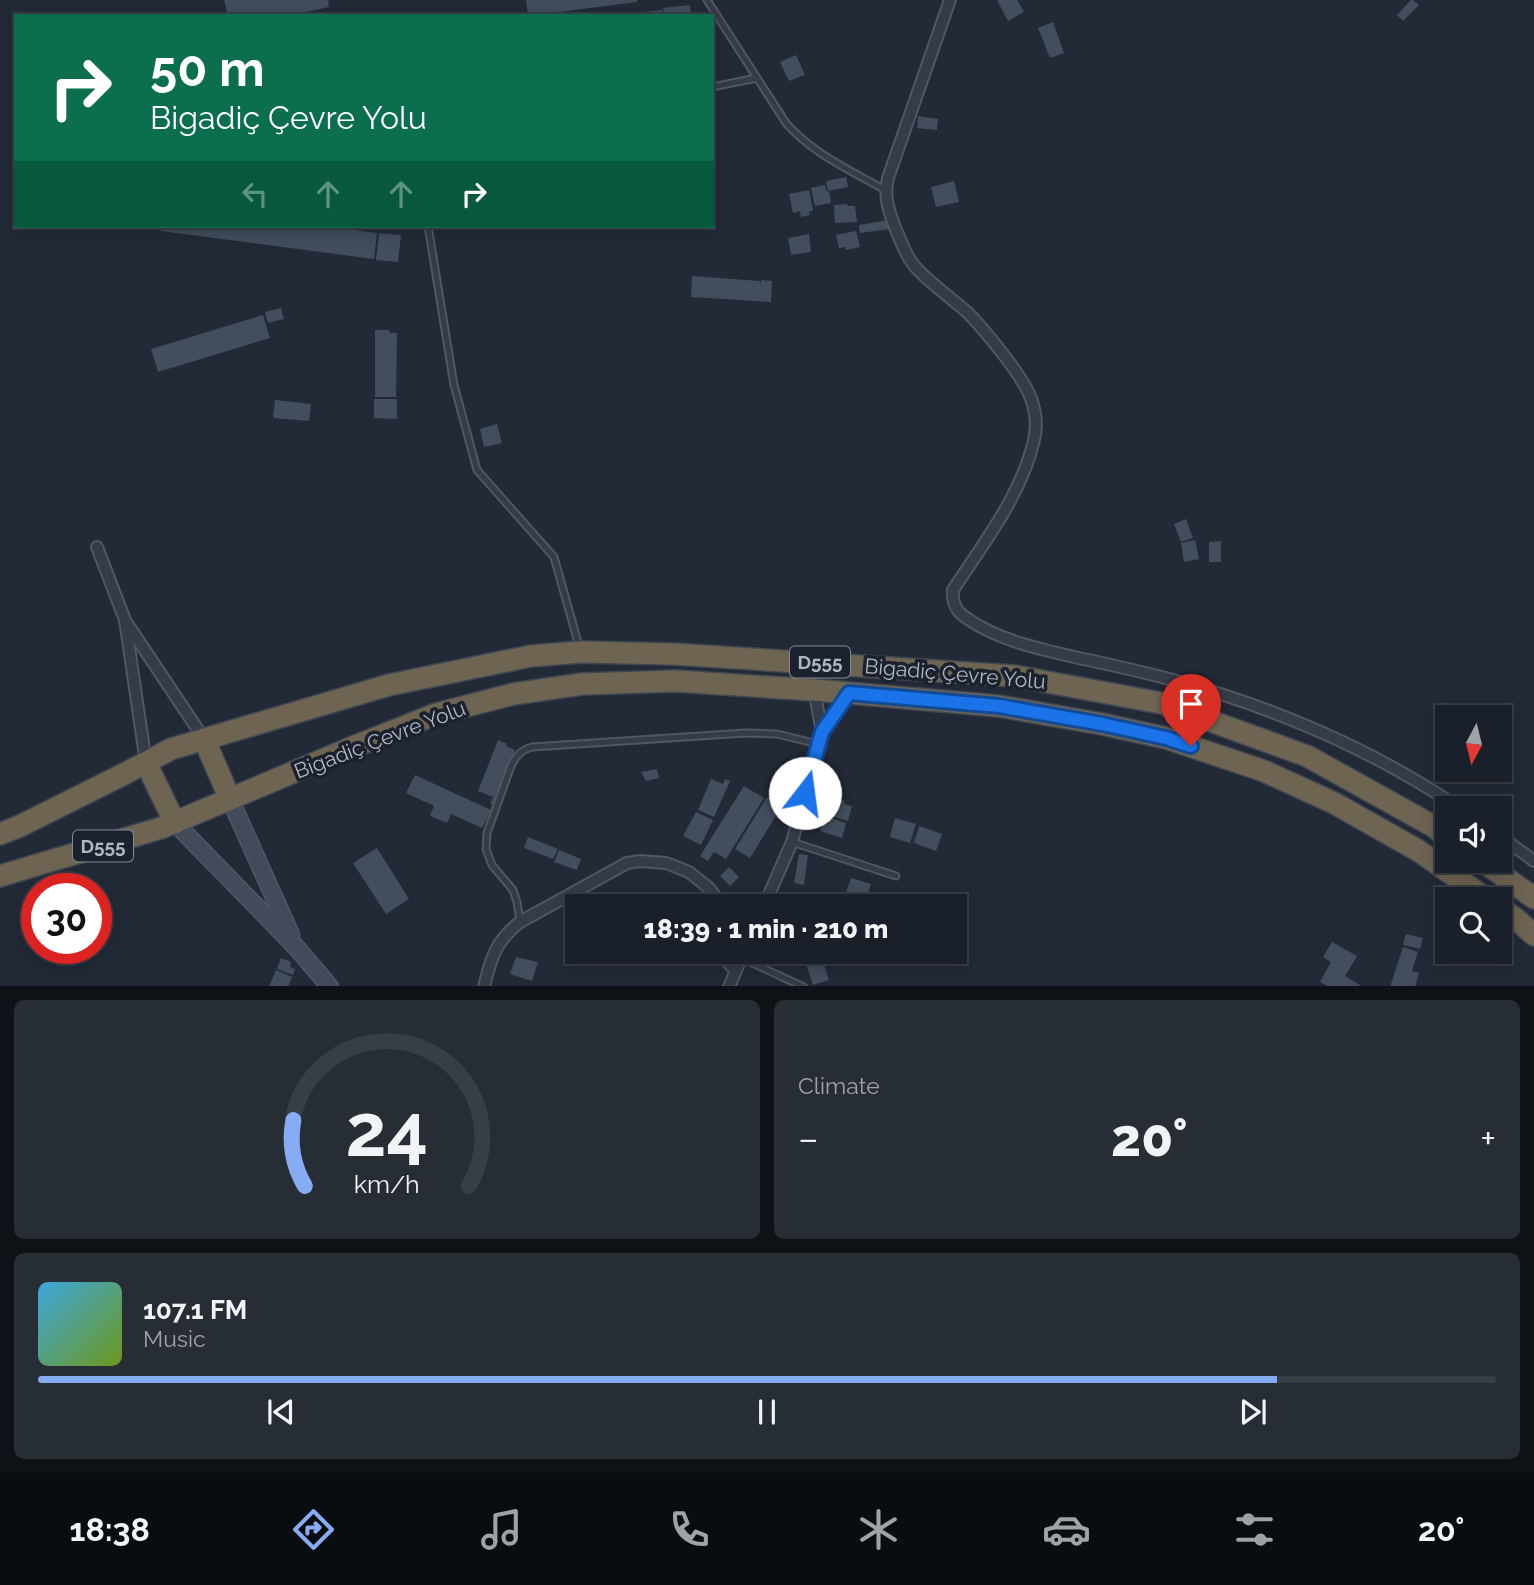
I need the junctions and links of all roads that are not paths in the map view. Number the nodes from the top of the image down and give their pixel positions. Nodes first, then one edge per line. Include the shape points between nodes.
1 (707, 0) edge
2 (950, 0) edge
3 (757, 78) junction
4 (714, 88) edge
5 (885, 190) junction
6 (428, 228) edge
7 (97, 547) dead end
8 (125, 620) junction
9 (580, 652) junction
10 (814, 690) junction
11 (849, 693) junction
12 (820, 738) junction
13 (204, 739) junction
14 (146, 763) junction
15 (1439, 796) edge
16 (230, 799) junction
17 (175, 823) junction
18 (1435, 827) edge
19 (0, 834) edge
20 (792, 842) junction
21 (1512, 845) edge
22 (1534, 861) edge
23 (1499, 873) edge
24 (0, 876) edge
25 (896, 876) dead end
26 (1470, 887) edge
27 (571, 894) edge
28 (714, 894) edge
29 (769, 894) edge
30 (565, 897) edge
31 (1534, 898) edge
32 (1512, 918) edge
33 (520, 922) junction
34 (1534, 935) edge
35 (296, 947) junction
36 (739, 964) edge
37 (751, 964) edge
38 (330, 986) edge
39 (484, 986) edge
40 (729, 986) edge
41 (804, 986) edge

1 - 3 lane
2 - 5 street
3 - 4 lane
3 - 5 lane via 786,123 807,145
5 - 15 street via 910,260 982,328 1024,381 1034,405 1035,438 1025,471 953,590 958,612 1013,641 1191,685 1287,718 1395,769
6 - 9 lane via 454,385 477,470 554,557
7 - 8 street
8 - 13 street
8 - 14 street
9 - 13 highway, Bigadiç Çevre Yolu / D555 via 531,656 389,685
9 - 18 highway, Bigadiç Çevre Yolu / D555 via 687,654 1016,676 1161,703 1307,756
10 - 11 highway, Bigadiç Çevre Yolu / D555
10 - 12 street
10 - 16 highway, Bigadiç Çevre Yolu / D555 via 676,681 582,684 513,694 436,714
11 - 12 street
11 - 26 highway, Bigadiç Çevre Yolu / D555 via 999,706 1166,738 1264,771 1334,803 1419,851
12 - 20 street
12 - 33 lane via 746,733 522,751 511,766 485,841 488,858 513,890
13 - 14 highway, Bigadiç Çevre Yolu / D555
13 - 16 highway
14 - 17 highway
14 - 19 highway, Bigadiç Çevre Yolu / D555
16 - 17 highway, Bigadiç Çevre Yolu / D555
16 - 35 main road
17 - 24 highway, Bigadiç Çevre Yolu / D555
17 - 35 main road
20 - 25 lane
20 - 29 street
21 - 22 street
23 - 31 highway
27 - 28 street via 627,863 640,861 666,863 690,873
30 - 33 street
32 - 34 highway
33 - 39 street via 499,943
35 - 38 main road
36 - 40 street
37 - 41 lane

